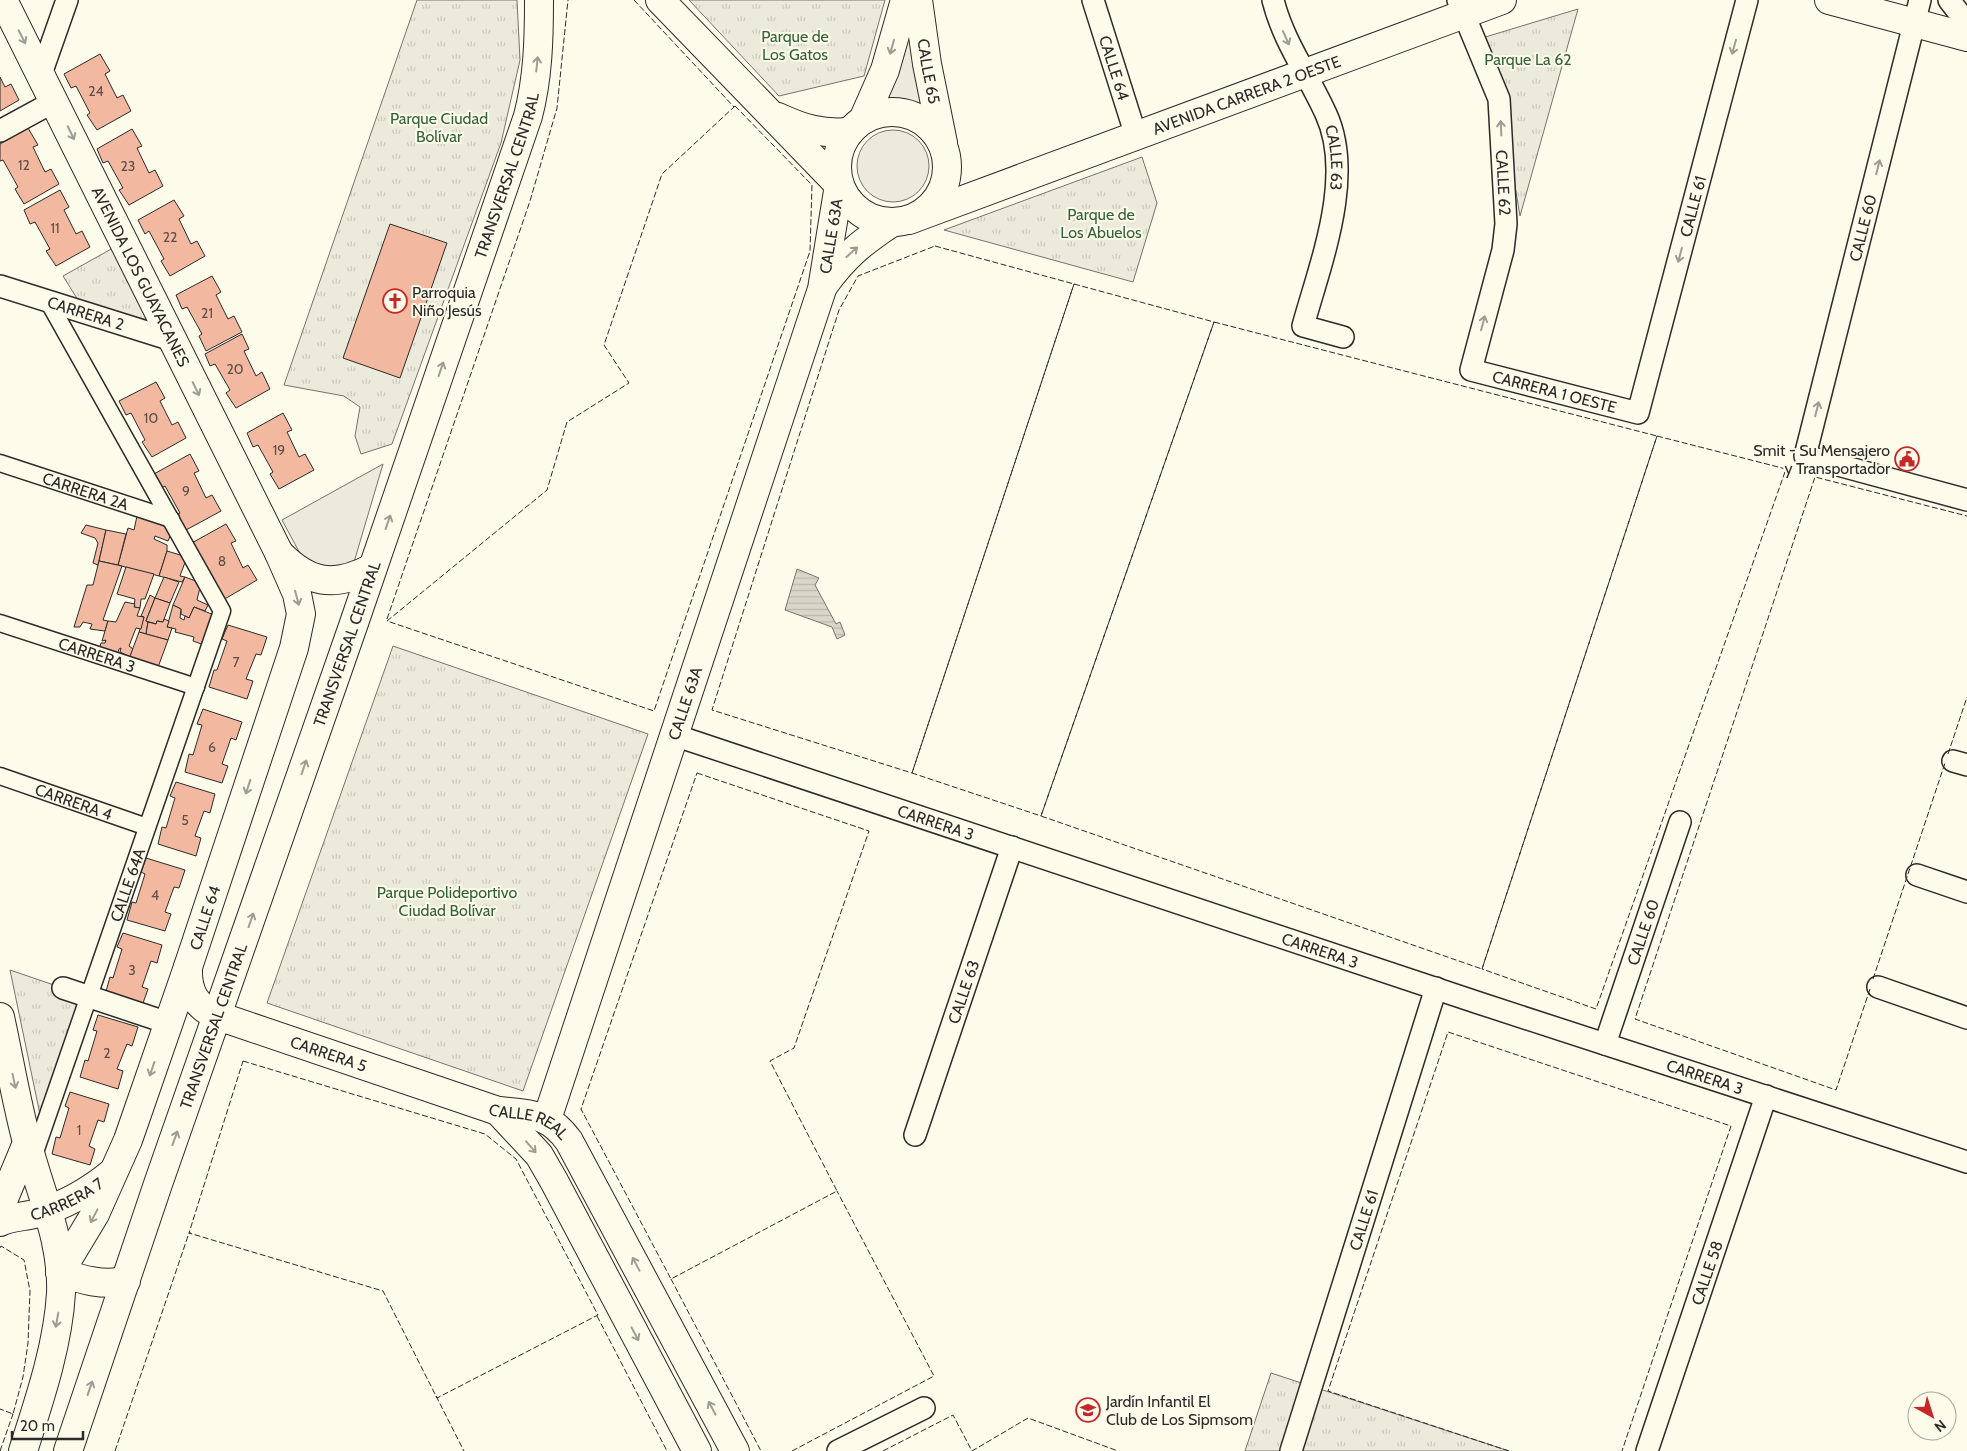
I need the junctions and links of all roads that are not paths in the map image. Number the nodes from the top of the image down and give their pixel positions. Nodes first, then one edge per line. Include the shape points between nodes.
1 (3, 0) edge
2 (67, 0) edge
3 (539, 0) edge
4 (660, 0) edge
5 (905, 0) edge
6 (918, 0) edge
7 (1093, 0) edge
8 (1273, 0) edge
9 (1502, 0) edge
10 (1747, 0) edge
11 (1829, 0) edge
12 (1949, 0) edge
13 (1461, 7) edge
14 (1917, 12) edge
15 (1967, 23) edge
16 (1967, 37) edge
17 (1305, 73) junction
18 (41, 74) junction
19 (55, 101) junction
20 (770, 114) junction
21 (856, 126) junction
22 (0, 131) edge
23 (1136, 136) junction
24 (945, 152) junction
25 (839, 184) junction
26 (991, 189) junction
27 (900, 221) junction
28 (0, 286) edge
29 (822, 289) junction
30 (48, 301) junction
31 (1343, 337) dead end
32 (172, 340) junction
33 (1471, 370) joint
34 (1638, 413) joint
35 (0, 463) edge
36 (1967, 500) edge
37 (171, 519) junction
38 (279, 554) junction
39 (372, 568) junction
40 (0, 624) edge
41 (196, 686) junction
42 (674, 735) junction
43 (0, 776) edge
44 (1680, 822) dead end
45 (147, 827) junction
46 (1012, 848) junction
47 (1917, 875) dead end
48 (1967, 892) edge
49 (188, 967) junction
50 (1878, 987) dead end
51 (63, 988) dead end
52 (1436, 988) junction
53 (89, 996) junction
54 (0, 1016) edge
55 (218, 1016) junction
56 (1967, 1018) edge
57 (168, 1023) junction
58 (1605, 1044) junction
59 (1766, 1096) junction
60 (498, 1110) junction
61 (547, 1119) junction
62 (915, 1135) dead end
63 (30, 1152) junction
64 (1967, 1162) edge
65 (114, 1172) junction
66 (5, 1216) edge
67 (51, 1221) junction
68 (60, 1272) junction
69 (126, 1282) junction
70 (924, 1408) dead end
71 (23, 1451) edge
72 (68, 1451) edge
73 (697, 1451) edge
74 (735, 1451) edge
75 (838, 1451) edge
76 (1291, 1451) edge
77 (1648, 1451) edge

1 -> 18 street, AVENIDA LOS GUAYACANES
2 - 18 street
39 -> 3 street, TRANSVERSAL CENTRAL via 528,116 534,94
4 - 20 street
5 -> 21 street, CALLE 65 via 885,70
6 - 24 street, CALLE 65
7 - 23 street, CALLE 64
8 -> 17 street, CALLE 63 via 1277,16
9 - 13 street, AVENIDA CARRERA 2 OESTE
10 -> 34 street, CALLE 61
11 - 14 street
12 - 15 street
13 - 17 street, AVENIDA CARRERA 2 OESTE
33 -> 13 street, CALLE 62 via 1503,250 1506,224 1499,99
14 - 16 street
36 -> 14 street, CALLE 60 via 1805,456
17 - 23 street, AVENIDA CARRERA 2 OESTE
17 - 31 street, CALLE 63 via 1327,115 1336,149 1337,180 1330,229 1303,326
18 - 19 street, AVENIDA LOS GUAYACANES
19 - 22 street
19 -> 32 street, AVENIDA LOS GUAYACANES
20 - 21 street via 797,126 828,133
20 - 25 street
21 - 24 street via 881,113 900,112 917,117 932,128
21 - 25 street via 840,148 836,166
23 - 26 street, AVENIDA CARRERA 2 OESTE
24 - 26 street via 965,176
24 - 27 street via 946,180 938,197 926,211
25 - 27 street via 847,200 859,212 874,220
25 - 29 street, CALLE 63A
26 - 27 street, AVENIDA CARRERA 2 OESTE
29 -> 27 street, CALLE 63A via 842,262 871,236
28 - 30 street, CARRERA 2
29 - 42 street, CALLE 63A
30 - 32 street, CARRERA 2
30 - 37 street
32 -> 38 street, AVENIDA LOS GUAYACANES
33 - 34 street, CARRERA 1 OESTE
35 - 37 street, CARRERA 2A
37 - 41 street, CALLE 64A via 222,611
38 - 39 street via 312,578 333,581 354,578
38 -> 49 street, CALLE 64 via 297,594 301,614 294,648
55 -> 39 street, TRANSVERSAL CENTRAL
40 - 41 street, CARRERA 3
41 - 45 street, CALLE 64A
42 - 46 street, CARRERA 3
42 - 61 street, CALLE 63A
43 - 45 street, CARRERA 4
44 - 58 street, CALLE 60
45 - 53 street, CALLE 64A
46 - 52 street, CARRERA 3
46 - 62 street, CALLE 63
47 - 48 street
49 - 55 street, CARRERA 5 via 187,980 194,997 207,1011
49 - 57 street, CALLE 64
50 - 56 street
51 - 53 street
52 - 58 street, CARRERA 3
52 - 76 street, CALLE 61
53 - 57 street
53 - 63 street, CALLE 64A
54 -> 63 street
55 - 60 street, CARRERA 5
69 -> 55 street, TRANSVERSAL CENTRAL
57 -> 65 street, CALLE 64
58 - 59 street, CARRERA 3
59 - 64 street, CARRERA 3
59 - 77 street, CALLE 58
60 - 61 street, CALLE REAL
60 -> 73 street, CALLE REAL via 539,1155
74 -> 61 street, CALLE REAL via 569,1141
63 - 66 street
63 - 67 street
65 - 67 street, CARRERA 7 via 79,1196
65 -> 68 street, CALLE 64 via 96,1214
66 - 67 street, CARRERA 7
67 - 68 street
68 - 69 street via 102,1284
68 -> 71 street via 61,1294 51,1353
72 -> 69 street, TRANSVERSAL CENTRAL
70 - 75 street

